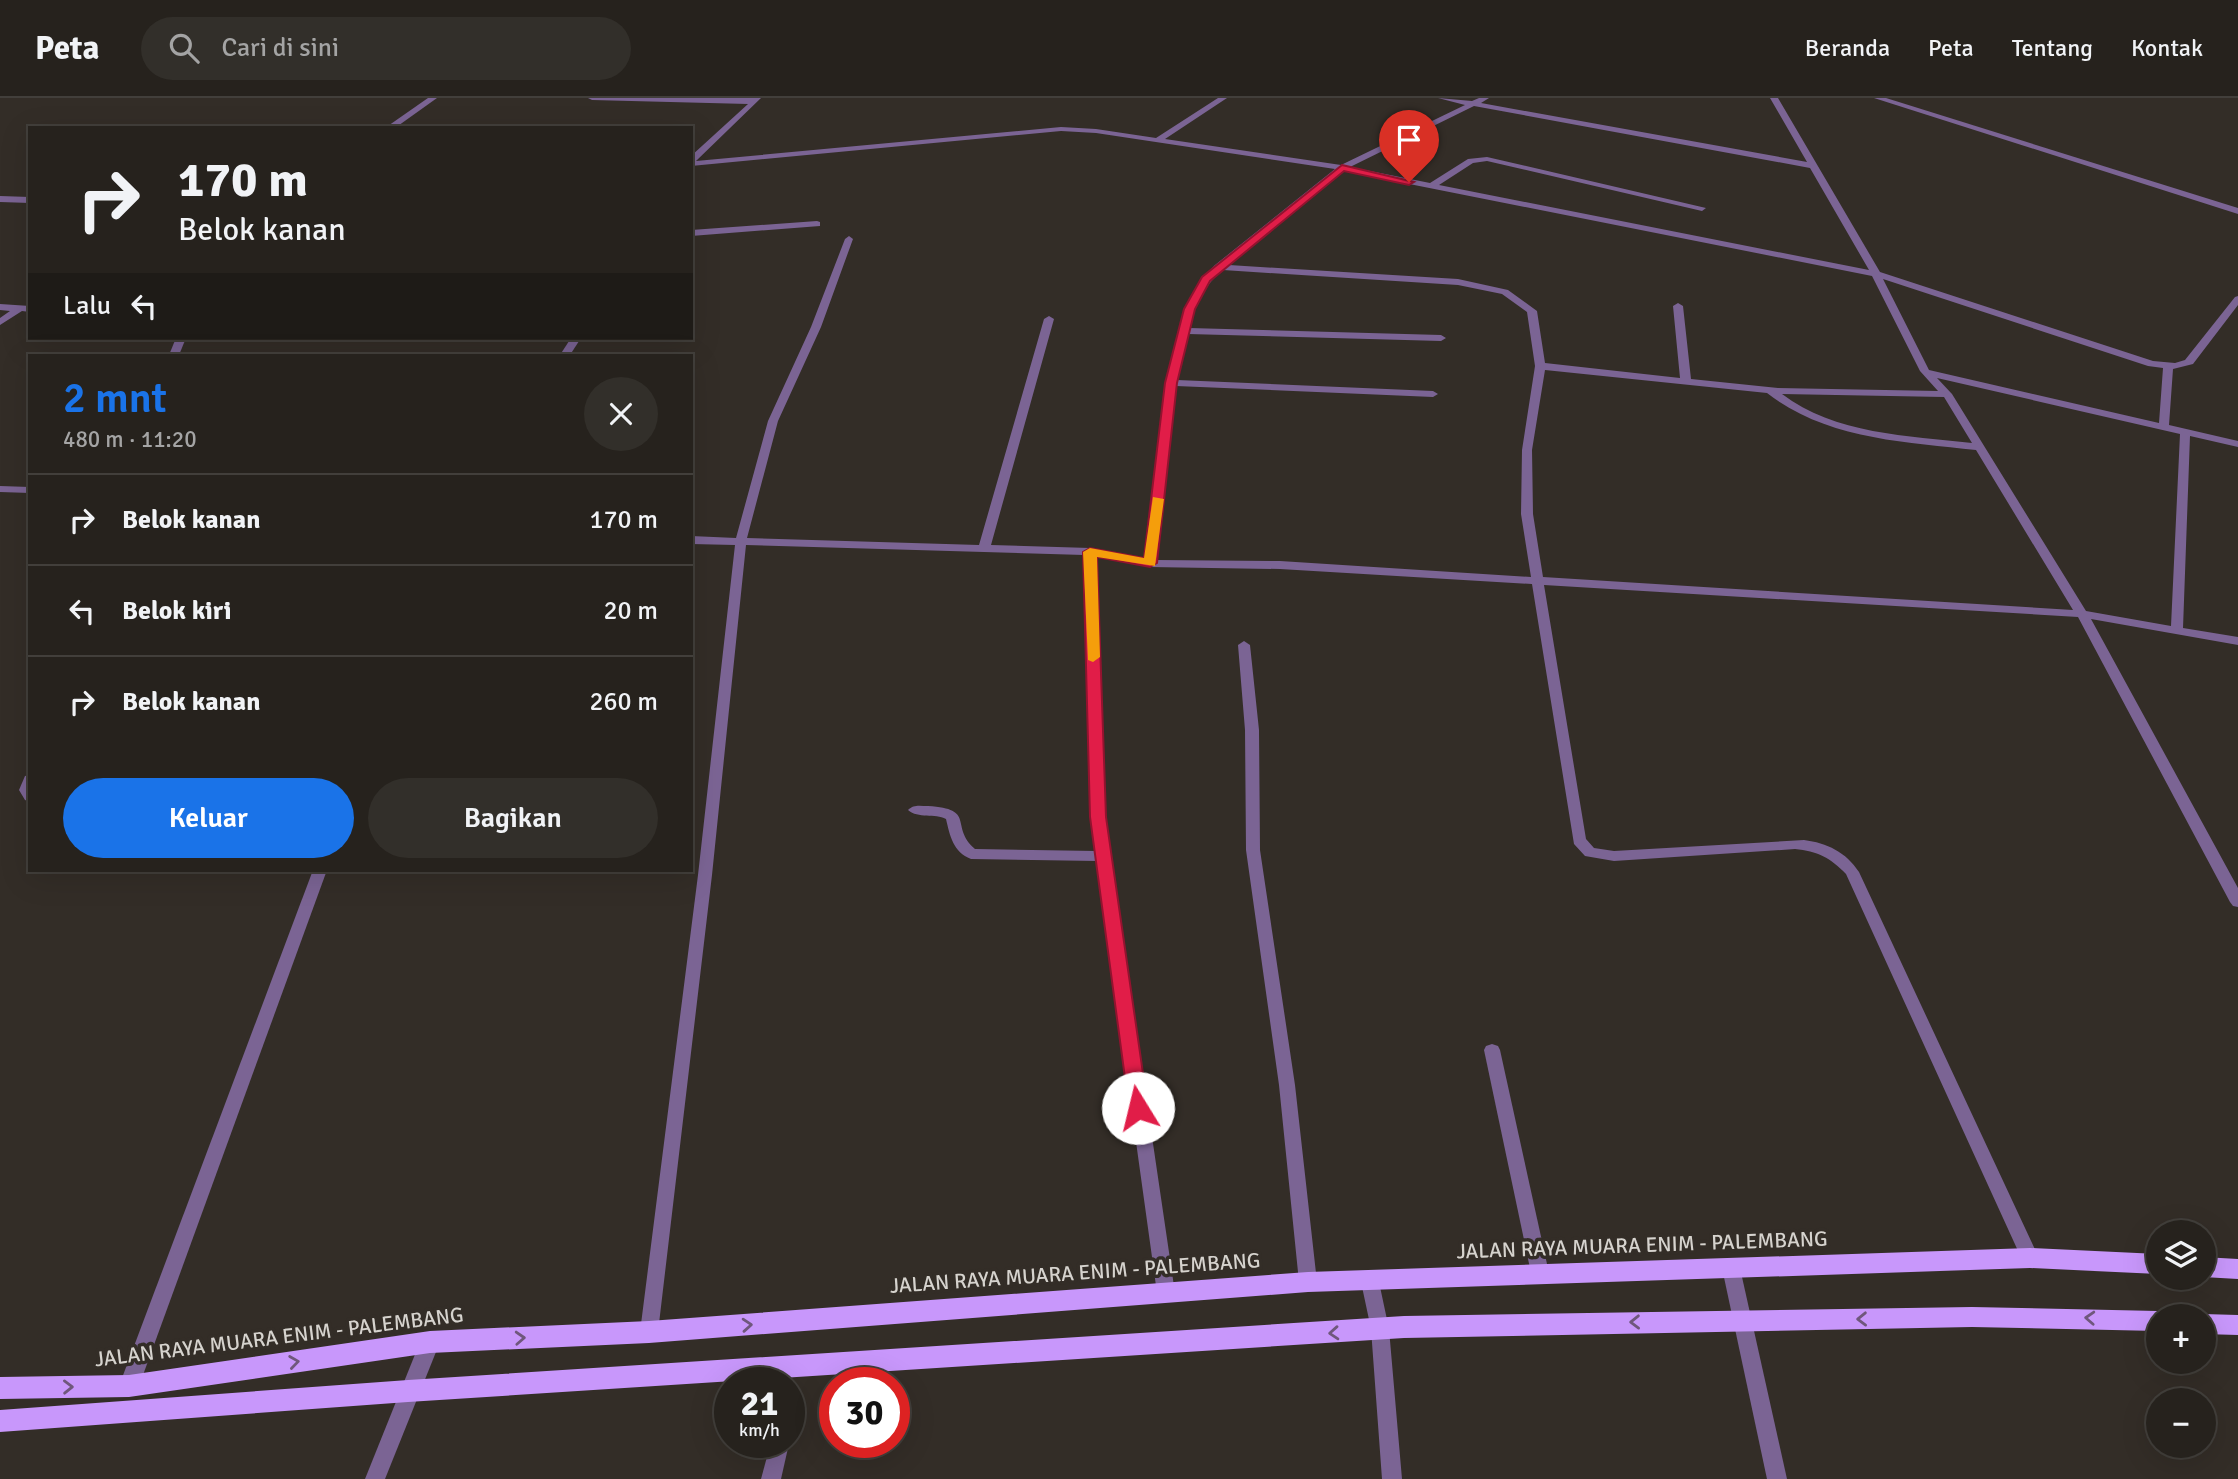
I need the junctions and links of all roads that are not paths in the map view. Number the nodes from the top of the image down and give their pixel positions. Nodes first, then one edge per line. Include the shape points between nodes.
1 (433, 98) edge
2 (592, 98) edge
3 (1223, 98) edge
4 (1442, 98) edge
5 (1485, 98) edge
6 (1878, 98) edge
7 (1771, 99) edge
8 (757, 100) edge
9 (1474, 103) junction
10 (392, 126) edge
11 (1158, 140) junction
12 (693, 149) edge
13 (703, 150) junction
14 (693, 160) edge
15 (693, 162) edge
16 (1813, 166) junction
17 (1342, 168) junction
18 (1432, 186) junction
19 (0, 199) edge
20 (28, 200) edge
21 (1702, 208) dead end
22 (2238, 211) edge
23 (817, 224) dead end
24 (693, 233) edge
25 (849, 239) dead end
26 (1218, 267) junction
27 (1876, 274) junction
28 (2238, 299) edge
29 (1678, 306) dead end
30 (0, 307) edge
31 (25, 309) edge
32 (1049, 319) dead end
33 (0, 322) edge
34 (1183, 331) junction
35 (1441, 338) dead end
36 (1540, 366) junction
37 (2168, 366) junction
38 (1925, 371) junction
39 (1685, 382) junction
40 (1171, 383) junction
41 (1770, 390) junction
42 (1433, 394) dead end
43 (1947, 394) junction
44 (2164, 426) junction
45 (2185, 432) junction
46 (2238, 444) edge
47 (1979, 447) junction
48 (0, 489) edge
49 (28, 490) edge
50 (693, 540) edge
51 (741, 540) junction
52 (985, 550) junction
53 (1090, 552) junction
54 (1150, 563) junction
55 (1538, 579) junction
56 (2082, 614) junction
57 (2177, 632) junction
58 (2238, 641) edge
59 (1244, 645) dead end
60 (915, 810) dead end
61 (1103, 856) junction
62 (319, 872) edge
63 (2238, 902) edge
64 (1492, 1050) dead end
65 (2030, 1258) junction
66 (2146, 1263) edge
67 (1731, 1268) junction
68 (2216, 1268) edge
69 (2238, 1269) edge
70 (1540, 1273) junction
71 (1308, 1282) junction
72 (1370, 1282) junction
73 (1166, 1293) junction
74 (1744, 1320) junction
75 (2146, 1320) edge
76 (2216, 1324) edge
77 (2238, 1325) edge
78 (1380, 1329) junction
79 (649, 1332) junction
80 (430, 1342) junction
81 (129, 1386) junction
82 (0, 1388) edge
83 (408, 1391) junction
84 (0, 1421) edge
85 (776, 1458) edge
86 (374, 1479) edge
87 (771, 1479) edge
88 (1392, 1479) edge
89 (1777, 1479) edge

1 - 10 street
2 - 8 street
3 - 11 street
4 - 9 street
5 - 9 street
6 - 22 street
7 - 16 street
8 - 13 street
9 - 16 street
9 - 17 street
11 - 15 street via 1061,130
11 - 17 street
12 - 13 street
13 - 14 street
16 - 27 street
17 - 18 street
17 - 26 street
18 - 21 street via 1471,161 1487,159
18 - 27 street
19 - 20 street
23 - 24 street
25 - 51 street via 773,421
26 - 34 street via 1197,295
26 - 36 street via 1495,288 1516,296 1532,311
27 - 37 street
27 - 38 street
28 - 37 street via 2189,362
29 - 39 street
30 - 31 street
31 - 33 street
32 - 52 street
34 - 35 street
34 - 40 street
36 - 39 street
36 - 55 street via 1525,483
37 - 44 street
38 - 43 street
38 - 44 street
39 - 41 street
40 - 42 street
40 - 54 street
41 - 43 street
41 - 47 street via 1784,402 1857,432
43 - 47 street
44 - 45 street
45 - 46 street
45 - 57 street
47 - 56 street
48 - 49 street
50 - 51 street
51 - 52 street
51 - 79 street
52 - 53 street
53 - 54 street
53 - 61 street
54 - 55 street
55 - 56 street
55 - 65 street via 1577,835 1584,847 1614,856 1795,844 1817,846 1839,857 1852,872
56 - 57 street
56 - 63 street
57 - 58 street
59 - 71 street via 1252,730 1253,850 1287,1085
60 - 61 street via 946,812 953,817 959,843 971,854
61 - 73 street
62 - 81 street
64 - 70 street
65 - 66 main road, JALAN RAYA MUARA ENIM - PALEMBANG
65 - 67 main road, JALAN RAYA MUARA ENIM - PALEMBANG
67 - 70 main road, JALAN RAYA MUARA ENIM - PALEMBANG
67 - 74 street
68 - 69 main road
70 - 72 main road, JALAN RAYA MUARA ENIM - PALEMBANG
71 - 72 main road, JALAN RAYA MUARA ENIM - PALEMBANG
71 - 73 main road, JALAN RAYA MUARA ENIM - PALEMBANG
72 - 78 street
79 -> 73 main road, JALAN RAYA MUARA ENIM - PALEMBANG
75 -> 74 main road
74 -> 78 main road
74 - 89 street
76 - 77 main road
78 -> 83 main road
78 - 88 street
80 -> 79 main road, JALAN RAYA MUARA ENIM - PALEMBANG
81 -> 80 main road, JALAN RAYA MUARA ENIM - PALEMBANG
80 - 83 street
82 -> 81 main road, JALAN RAYA MUARA ENIM - PALEMBANG
83 - 84 main road
83 - 86 street
85 - 87 street

